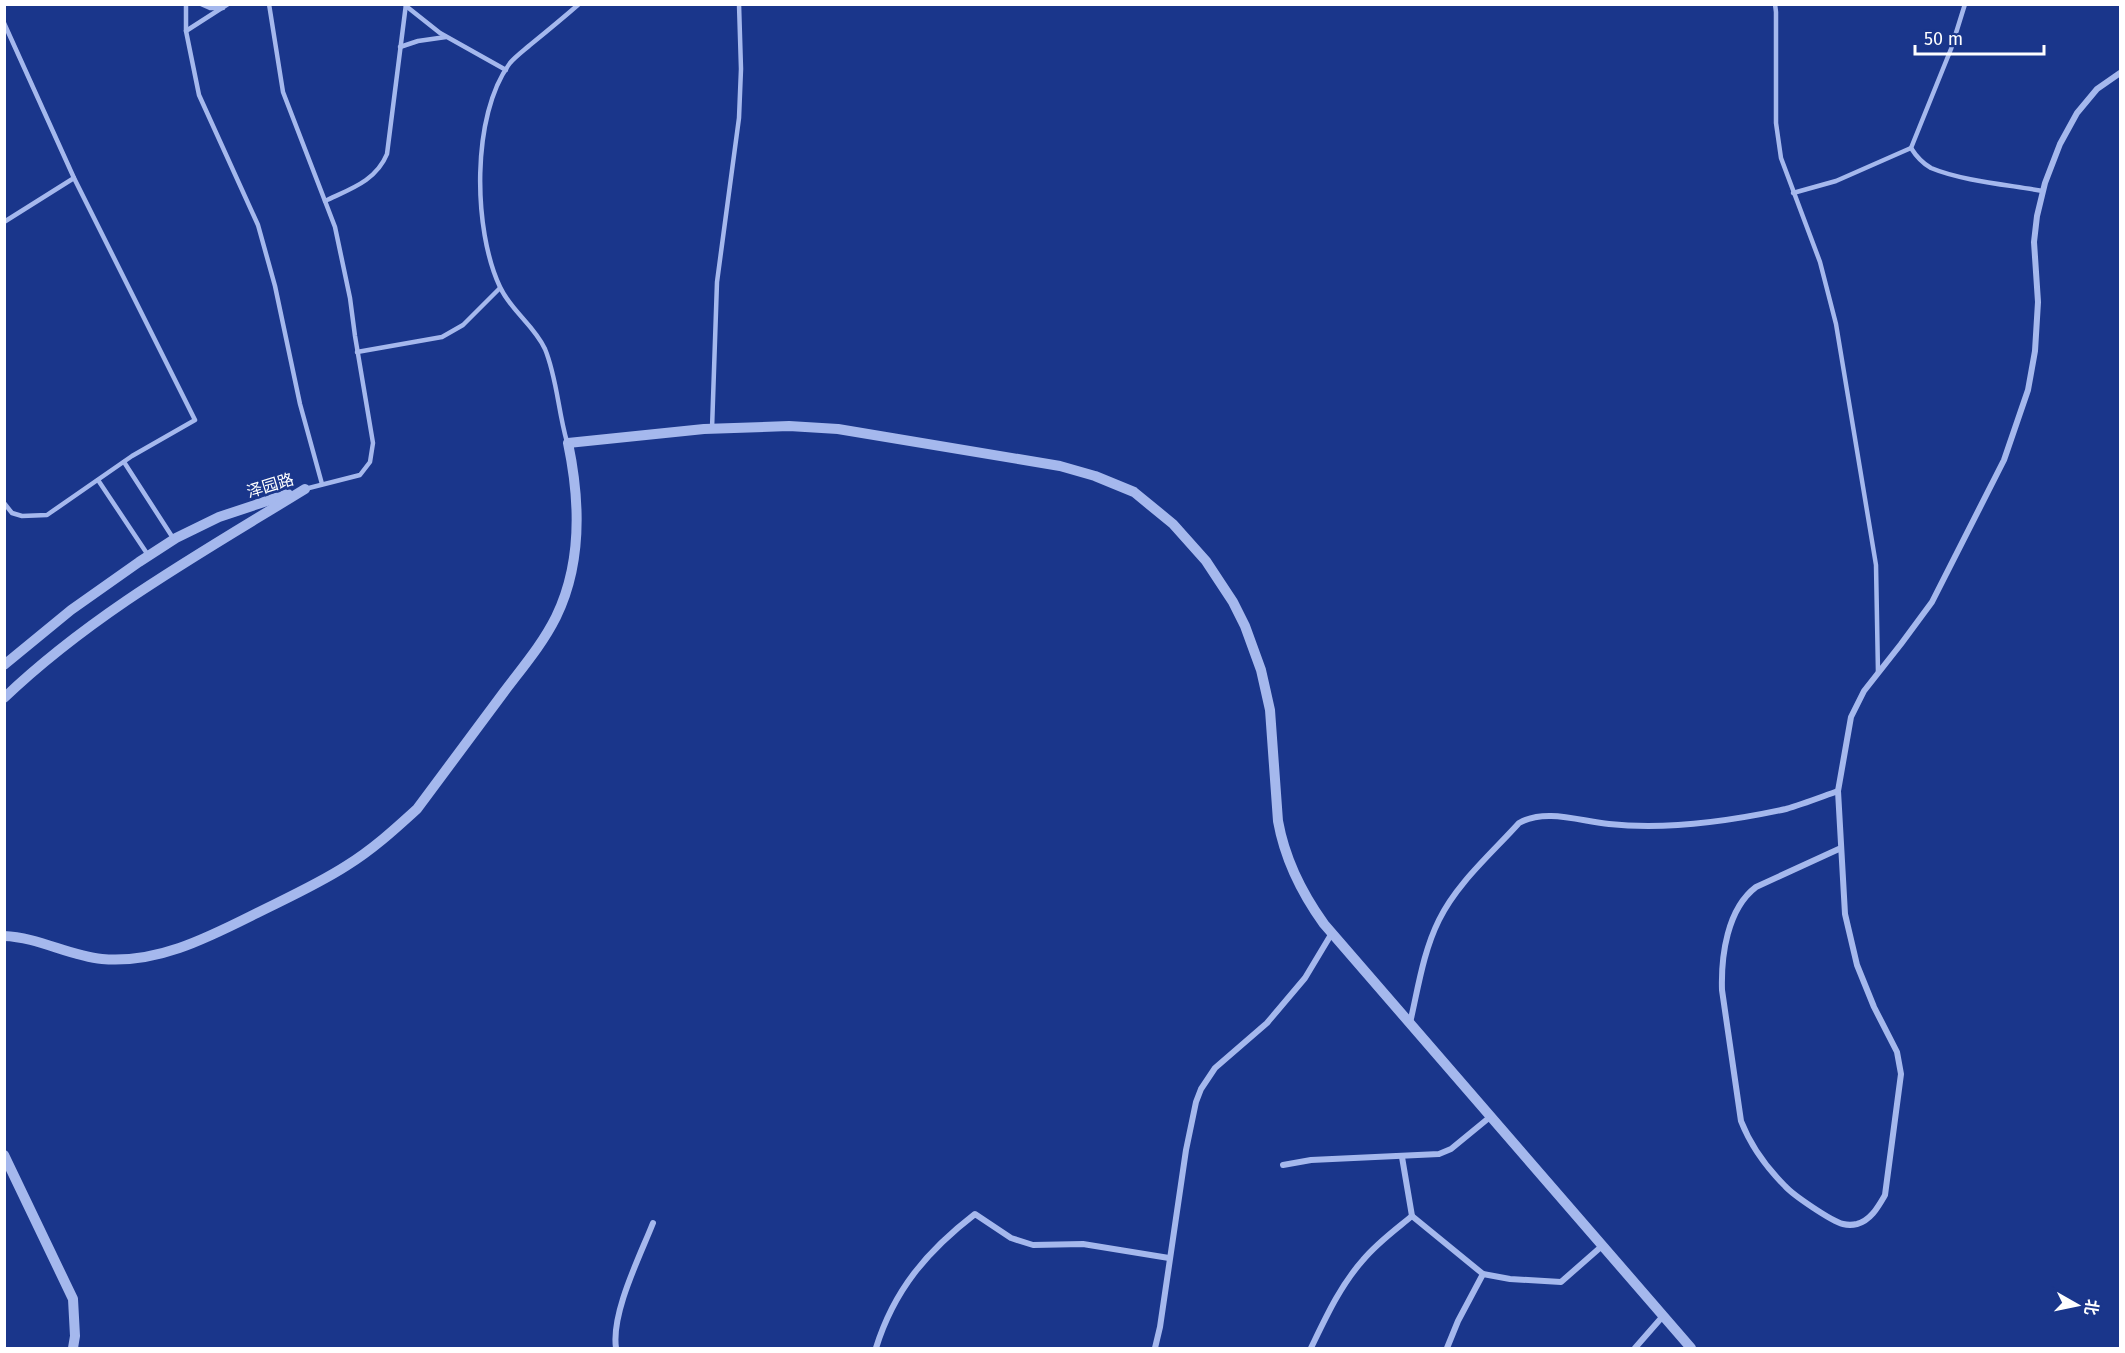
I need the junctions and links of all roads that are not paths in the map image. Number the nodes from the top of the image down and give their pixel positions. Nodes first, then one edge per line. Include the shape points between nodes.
1 (186, 4) edge
2 (201, 4) edge
3 (228, 4) edge
4 (269, 4) edge
5 (579, 4) edge
6 (739, 4) edge
7 (1775, 4) edge
8 (1965, 4) edge
9 (406, 5) edge
10 (223, 8) junction
11 (4, 23) edge
12 (186, 31) junction
13 (446, 37) junction
14 (400, 47) junction
15 (506, 70) junction
16 (2121, 73) edge
17 (1911, 148) junction
18 (74, 178) junction
19 (2043, 190) junction
20 (1793, 193) junction
21 (325, 201) junction
22 (4, 222) edge
23 (500, 288) junction
24 (357, 352) junction
25 (711, 429) junction
26 (568, 443) junction
27 (124, 462) junction
28 (98, 480) junction
29 (322, 484) junction
30 (305, 489) junction
31 (4, 503) edge
32 (174, 540) junction
33 (148, 556) junction
34 (4, 665) edge
35 (1878, 673) junction
36 (4, 698) edge
37 (1838, 791) junction
38 (1841, 848) junction
39 (1332, 933) junction
40 (4, 936) edge
41 (1410, 1023) junction
42 (1490, 1117) junction
43 (4, 1155) edge
44 (1402, 1157) junction
45 (1283, 1165) dead end
46 (1412, 1216) junction
47 (653, 1223) dead end
48 (1602, 1246) junction
49 (1169, 1258) junction
50 (1483, 1274) junction
51 (1663, 1316) junction
52 (73, 1348) edge
53 (616, 1348) edge
54 (876, 1348) edge
55 (1155, 1348) edge
56 (1311, 1348) edge
57 (1447, 1348) edge
58 (1635, 1348) edge
59 (1691, 1348) edge

1 - 12 lane
2 - 10 lane
3 - 10 lane
4 - 21 lane via 283,92
5 - 15 lane
6 - 25 lane via 739,118 717,282
7 - 20 lane via 1776,123 1781,158
8 - 17 lane
9 - 13 lane
9 - 14 lane
10 - 12 lane
11 - 18 lane
12 - 29 lane via 199,95 258,225
13 - 14 lane
13 - 15 lane
14 - 21 lane via 384,162 366,181
15 - 23 lane via 489,107 480,170 485,235
16 - 19 street via 2097,89 2077,112
17 - 19 lane via 1931,167 1957,176
17 - 20 lane via 1836,181
18 - 22 lane
18 - 27 lane via 195,420
19 - 35 street via 2034,242 2038,302 2035,351 2013,437 1932,602
20 - 35 lane via 1820,262 1836,324 1876,565
21 - 24 lane via 338,237
23 - 24 lane via 463,325 442,337
23 - 26 lane via 545,349
24 - 29 lane via 373,453 360,475
25 - 26 street
25 - 39 street via 838,429 993,454 1095,476 1134,492 1154,507 1206,561 1245,626 1270,710 1281,838 1298,884
26 - 40 street via 576,493 576,526 571,569 556,617 417,809 394,831 321,881 218,933 163,953 102,958
27 - 28 lane
27 - 32 lane
28 - 31 lane via 47,515 22,516 12,513
28 - 33 lane
29 - 30 lane
30 - 32 street, 泽园路 via 219,517
30 - 36 street, 泽园路 via 116,607
32 - 33 street, 泽园路
33 - 34 street, 泽园路 via 71,610
35 - 37 street via 1851,717
37 - 38 street
37 - 41 street via 1787,808 1701,822 1617,825 1544,816 1524,820 1455,894 1440,918 1426,954
38 - 38 street via 1850,940 1864,986 1897,1052 1901,1074 1885,1195 1866,1220 1851,1225 1832,1219 1786,1187 1744,1128 1722,990 1726,942 1736,912 1749,892
39 - 41 street
39 - 49 street via 1305,978 1267,1023 1215,1068 1201,1089 1186,1150
41 - 42 street
42 - 44 street via 1451,1149 1430,1156
42 - 48 street
43 - 52 street via 73,1299
44 - 45 street via 1311,1160
44 - 46 street
46 - 50 street
46 - 56 street via 1363,1259 1334,1302
47 - 53 street via 623,1300
48 - 50 street via 1561,1282
48 - 51 street
49 - 54 street via 1083,1244 1033,1245 1011,1238 975,1214 938,1245 912,1275 896,1299
49 - 55 street
50 - 57 street
51 - 58 street
51 - 59 street

